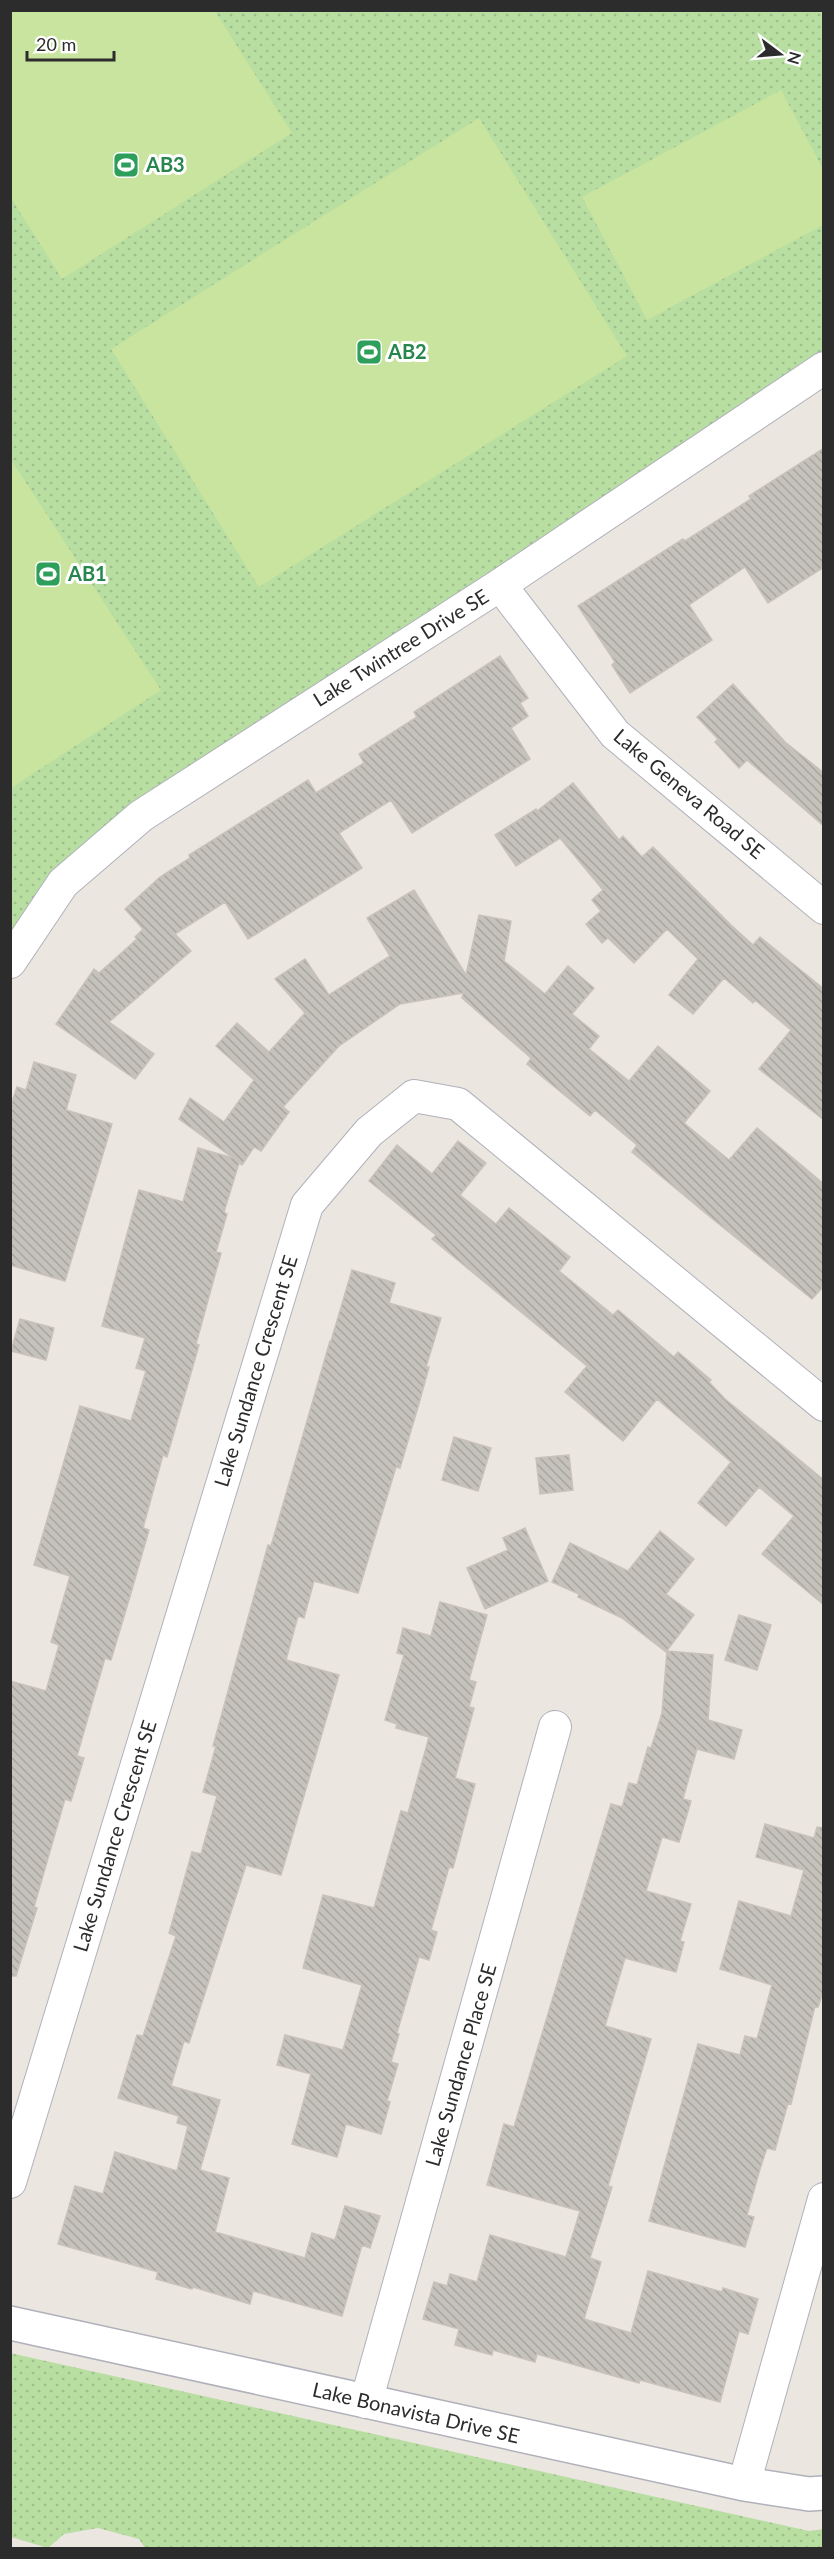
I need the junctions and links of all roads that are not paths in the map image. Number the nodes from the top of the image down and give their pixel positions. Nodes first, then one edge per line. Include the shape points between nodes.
1 (824, 368) edge
2 (500, 585) junction
3 (824, 908) edge
4 (10, 962) edge
5 (824, 1405) edge
6 (555, 1727) dead end
7 (10, 2182) edge
8 (824, 2199) edge
9 (10, 2323) edge
10 (366, 2402) junction
11 (744, 2484) junction
12 (824, 2493) edge

1 - 2 street, Lake Twintree Drive SE
2 - 3 street, Lake Geneva Road SE via 615,734
2 - 4 street, Lake Twintree Drive SE via 141,816 63,883
5 - 7 street, Lake Sundance Crescent SE via 458,1104 414,1096 369,1132 307,1205
6 - 10 street, Lake Sundance Place SE
8 - 11 street
9 - 10 street, Lake Bonavista Drive SE
10 - 11 street, Lake Bonavista Drive SE
11 - 12 street, Lake Bonavista Drive SE

